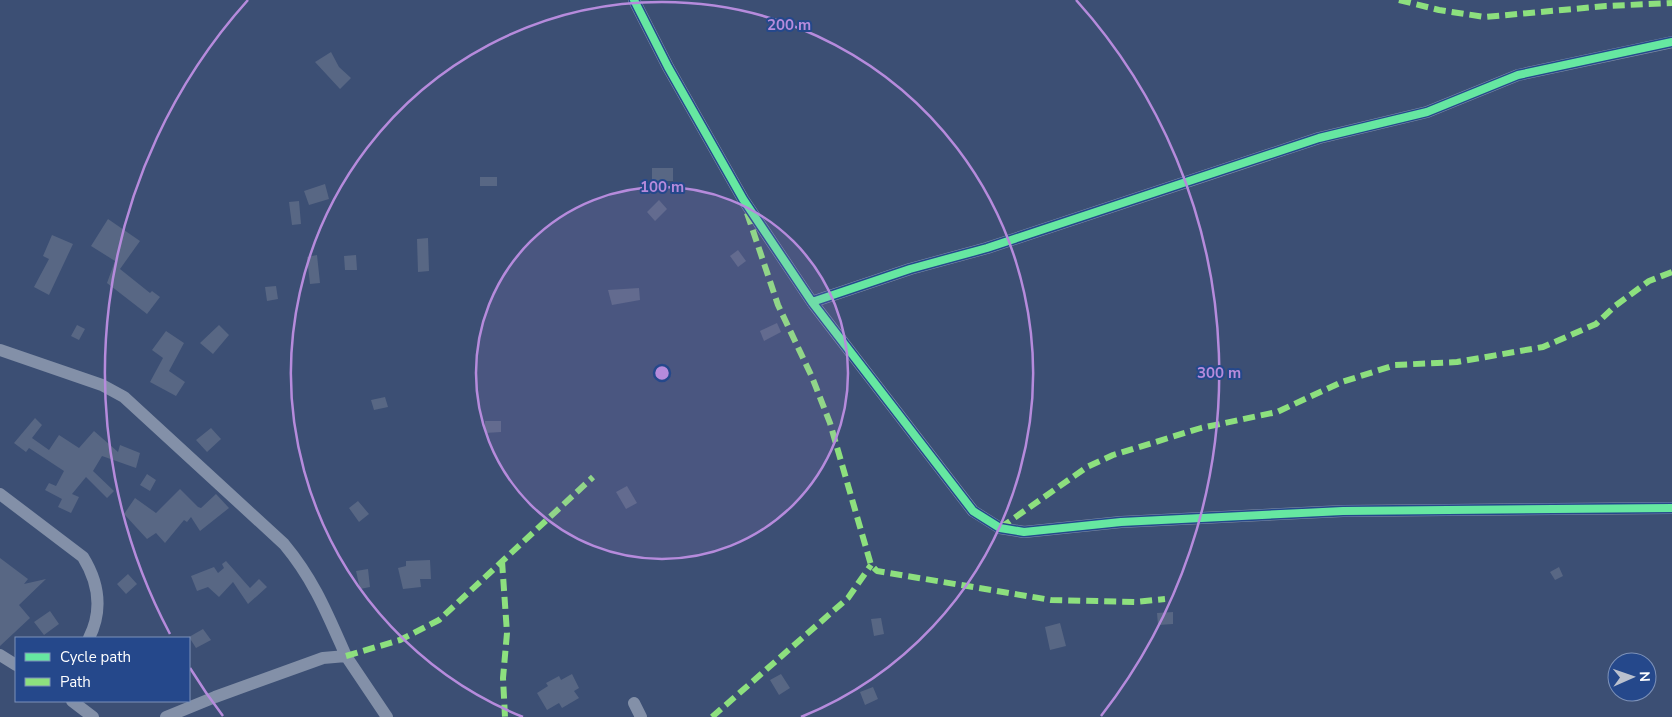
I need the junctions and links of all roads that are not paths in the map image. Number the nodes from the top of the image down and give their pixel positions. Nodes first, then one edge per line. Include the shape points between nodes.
1 (634, 0) edge
2 (1672, 42) edge
3 (812, 302) junction
4 (0, 350) edge
5 (0, 494) edge
6 (1672, 508) edge
7 (89, 637) edge
8 (0, 655) edge
9 (346, 656) junction
10 (15, 664) edge
11 (73, 702) edge
12 (634, 703) dead end
13 (89, 716) edge
14 (166, 717) edge
15 (387, 717) edge
16 (641, 717) edge

1 - 3 street via 742,199
2 - 3 street via 1518,75 1427,112 1319,138
3 - 6 street via 973,511 1010,531 1343,511
4 - 9 street via 102,385 124,397 284,544 317,590
5 - 7 street via 83,557 92,572 98,599 98,612
8 - 10 street
9 - 14 street via 323,658
9 - 15 street
11 - 13 street
12 - 16 street

